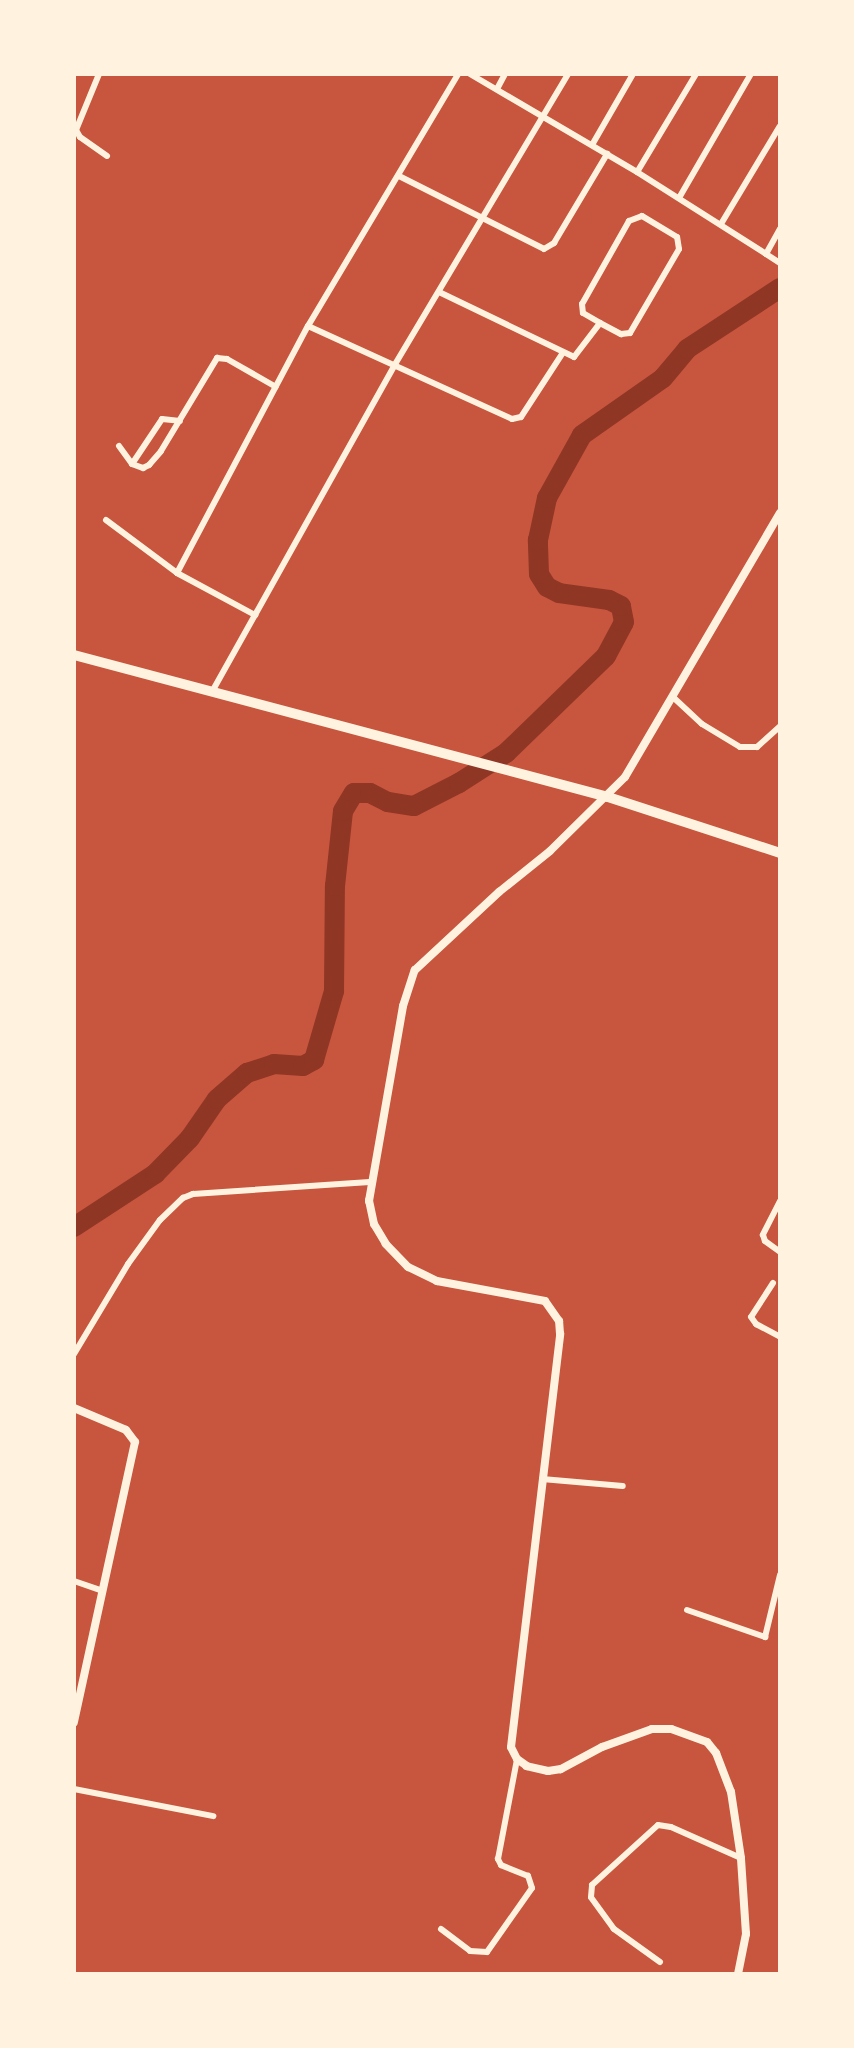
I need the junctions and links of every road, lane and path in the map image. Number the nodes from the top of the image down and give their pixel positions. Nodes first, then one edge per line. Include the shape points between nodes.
1 (99, 74) edge
2 (458, 74) edge
3 (470, 74) edge
4 (505, 74) edge
5 (568, 74) edge
6 (633, 74) edge
7 (696, 74) edge
8 (751, 74) edge
9 (497, 89) junction
10 (543, 116) junction
11 (780, 126) edge
12 (592, 145) junction
13 (607, 154) junction
14 (107, 156) dead end
15 (637, 172) junction
16 (399, 176) junction
17 (679, 198) junction
18 (481, 218) junction
19 (721, 224) junction
20 (780, 229) edge
21 (766, 254) junction
22 (780, 263) edge
23 (439, 292) junction
24 (600, 323) junction
25 (308, 326) junction
26 (562, 354) junction
27 (394, 366) junction
28 (276, 387) junction
29 (180, 421) junction
30 (119, 446) dead end
31 (132, 464) junction
32 (780, 513) edge
33 (106, 520) dead end
34 (177, 573) junction
35 (255, 615) junction
36 (74, 655) edge
37 (213, 690) junction
38 (674, 698) junction
39 (780, 726) edge
40 (608, 797) junction
41 (780, 853) edge
42 (370, 1182) junction
43 (780, 1201) edge
44 (780, 1252) edge
45 (773, 1283) dead end
46 (780, 1337) edge
47 (74, 1354) edge
48 (74, 1408) edge
49 (542, 1479) junction
50 (623, 1486) dead end
51 (780, 1575) edge
52 (74, 1581) edge
53 (100, 1590) junction
54 (687, 1610) dead end
55 (74, 1722) edge
56 (517, 1759) junction
57 (74, 1789) edge
58 (213, 1816) dead end
59 (741, 1858) junction
60 (441, 1929) dead end
61 (660, 1962) dead end
62 (738, 1974) edge

1 - 14 street via 77,135
2 - 16 street
3 - 9 street
4 - 9 street
5 - 10 street
6 - 12 street
7 - 15 street
8 - 17 street
9 - 10 street
10 - 12 street
10 - 18 street
11 - 19 street
12 - 13 street
13 - 15 street
13 - 18 street via 554,243 544,249
15 - 17 street
16 - 18 street
16 - 25 street
17 - 19 street
18 - 23 street
19 - 21 street
20 - 21 street
21 - 22 street
23 - 26 street
23 - 27 street
24 - 24 street via 630,333 679,249 677,237 642,216 629,221 582,304 583,313
24 - 26 street via 577,356
25 - 27 street
25 - 28 street
26 - 27 street via 518,420
27 - 35 street
28 - 29 street via 217,358
28 - 34 street
29 - 31 street via 162,419
29 - 31 street via 149,465
30 - 31 street
32 - 38 street
33 - 34 street
34 - 35 street
35 - 37 street
36 - 37 main road
37 - 40 main road
38 - 39 street via 702,724 740,747 757,747
38 - 40 street
40 - 41 main road
40 - 42 street via 415,970 403,1006
42 - 47 street via 183,1198 128,1264
42 - 49 street via 374,1224 408,1267 437,1281 545,1301 553,1309 560,1334
43 - 44 street via 763,1235
45 - 46 street via 751,1317
48 - 53 street via 126,1430 135,1442
49 - 50 street
49 - 56 street via 511,1747
51 - 54 street via 765,1637
52 - 53 street
53 - 55 street
56 - 59 street via 534,1769 561,1769 652,1729 696,1735 716,1753 731,1792
56 - 60 street via 498,1859 528,1876 532,1888 487,1952 470,1951
57 - 58 street
59 - 61 street via 658,1825 592,1885 591,1897 614,1929
59 - 62 street via 746,1934

